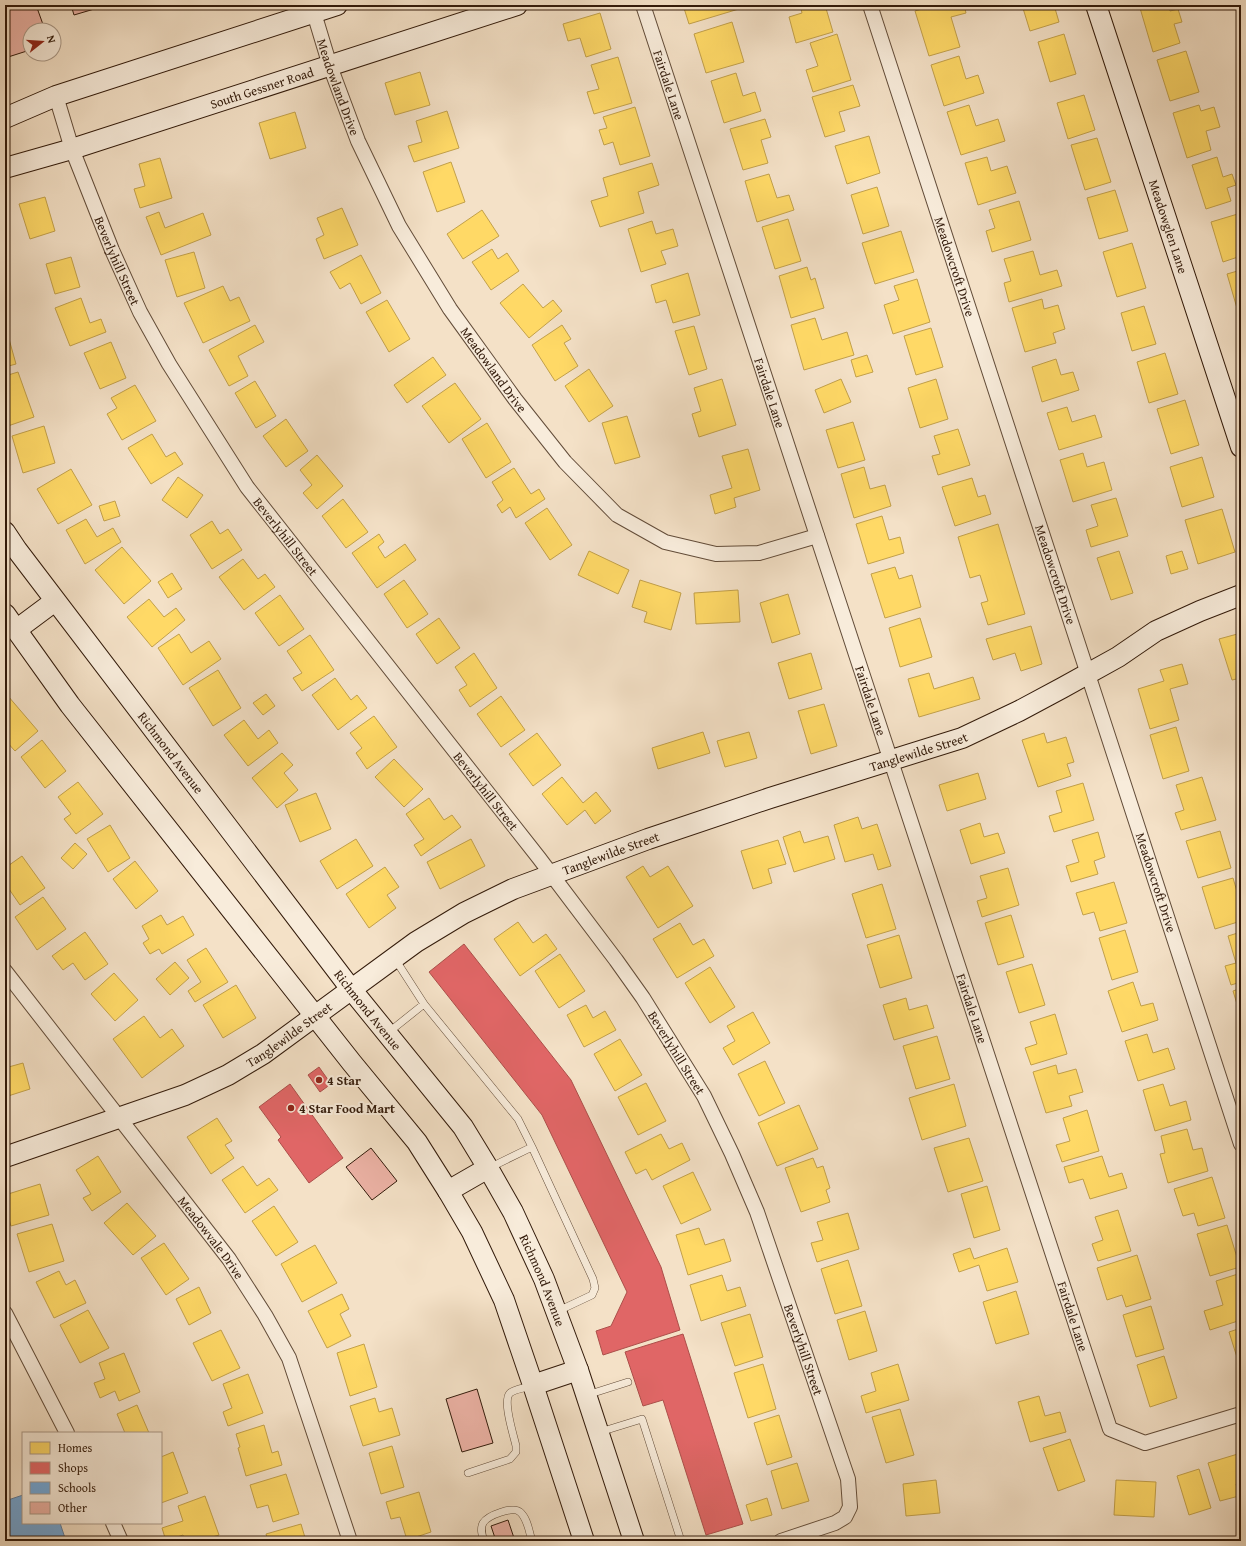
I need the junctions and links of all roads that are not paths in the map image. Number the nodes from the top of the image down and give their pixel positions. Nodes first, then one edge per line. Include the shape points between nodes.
1 (337, 5) edge
2 (517, 5) edge
3 (643, 5) edge
4 (870, 5) edge
5 (1096, 5) edge
6 (314, 12) junction
7 (330, 66) junction
8 (56, 96) junction
9 (5, 118) edge
10 (72, 149) junction
11 (5, 168) edge
12 (1241, 447) edge
13 (5, 532) edge
14 (817, 536) junction
15 (1241, 595) edge
16 (55, 601) junction
17 (5, 614) edge
18 (16, 630) junction
19 (1087, 673) junction
20 (890, 760) junction
21 (551, 874) junction
22 (394, 957) junction
23 (5, 971) edge
24 (351, 989) junction
25 (424, 1004) junction
26 (315, 1016) junction
27 (387, 1034) junction
28 (120, 1118) junction
29 (1241, 1144) edge
30 (532, 1147) junction
31 (5, 1157) edge
32 (488, 1168) junction
33 (448, 1191) junction
34 (556, 1312) junction
35 (5, 1313) edge
36 (578, 1370) junction
37 (628, 1382) dead end
38 (534, 1385) junction
39 (586, 1395) junction
40 (1241, 1414) edge
41 (66, 1432) edge
42 (598, 1433) junction
43 (468, 1473) dead end
44 (113, 1524) edge
45 (121, 1541) edge
46 (350, 1541) edge
47 (484, 1541) edge
48 (532, 1541) edge
49 (584, 1541) edge
50 (634, 1541) edge
51 (681, 1541) edge
52 (781, 1541) edge

1 - 6 main road
2 - 7 main road, South Gessner Road
3 - 14 street, Fairdale Lane
4 - 19 street, Meadowcroft Drive
5 - 12 main road, Meadowglen Lane
6 - 7 street, Meadowland Drive
6 - 8 main road
7 - 10 main road, South Gessner Road
7 - 14 street, Meadowland Drive via 358,141 399,226 450,309 515,399 565,462 617,515 665,542 716,554 759,553
8 - 9 main road
8 - 10 street, Beverlyhill Street
10 - 11 main road, South Gessner Road
10 - 21 street, Beverlyhill Street via 140,312 169,364 247,487
13 - 16 main road, Richmond Avenue
14 - 20 street, Fairdale Lane
15 - 19 main road, Tanglewilde Street via 1156,631 1118,657
16 - 18 main road
16 - 24 main road, Richmond Avenue
17 - 18 main road
18 - 26 main road via 70,705
19 - 20 main road, Tanglewilde Street via 1019,712 962,738
19 - 29 street, Meadowcroft Drive
20 - 21 main road, Tanglewilde Street via 648,839
20 - 40 street, Fairdale Lane via 1110,1429 1146,1443
21 - 22 main road, Tanglewilde Street via 464,913
21 - 52 street, Beverlyhill Street via 643,998 704,1096 757,1212 848,1479 850,1507 845,1517 835,1523
22 - 24 main road, Tanglewilde Street
22 - 25 lane
23 - 28 street, Meadowvale Drive
24 - 26 main road, Tanglewilde Street
24 - 27 main road, Richmond Avenue
25 - 27 lane
25 - 30 lane via 518,1119
26 - 28 main road, Tanglewilde Street via 228,1076 185,1095
26 - 33 main road via 417,1142
27 - 32 main road, Richmond Avenue via 463,1127
28 - 31 main road, Tanglewilde Street
28 - 46 street, Meadowvale Drive via 230,1259 286,1352
30 - 32 lane
30 - 34 lane via 595,1288 592,1295
32 - 33 main road
32 - 34 main road, Richmond Avenue via 531,1248
33 - 38 main road via 472,1232 498,1288
34 - 36 main road, Richmond Avenue
35 - 41 street
36 - 38 main road
36 - 39 main road, Richmond Avenue
37 - 39 lane
38 - 43 lane via 511,1393 507,1398 516,1452 510,1459
38 - 49 main road
39 - 42 main road, Richmond Avenue
42 - 50 main road, Richmond Avenue
42 - 51 lane via 642,1419
44 - 45 street
47 - 48 lane via 481,1531 488,1518 513,1509 520,1511 525,1519

